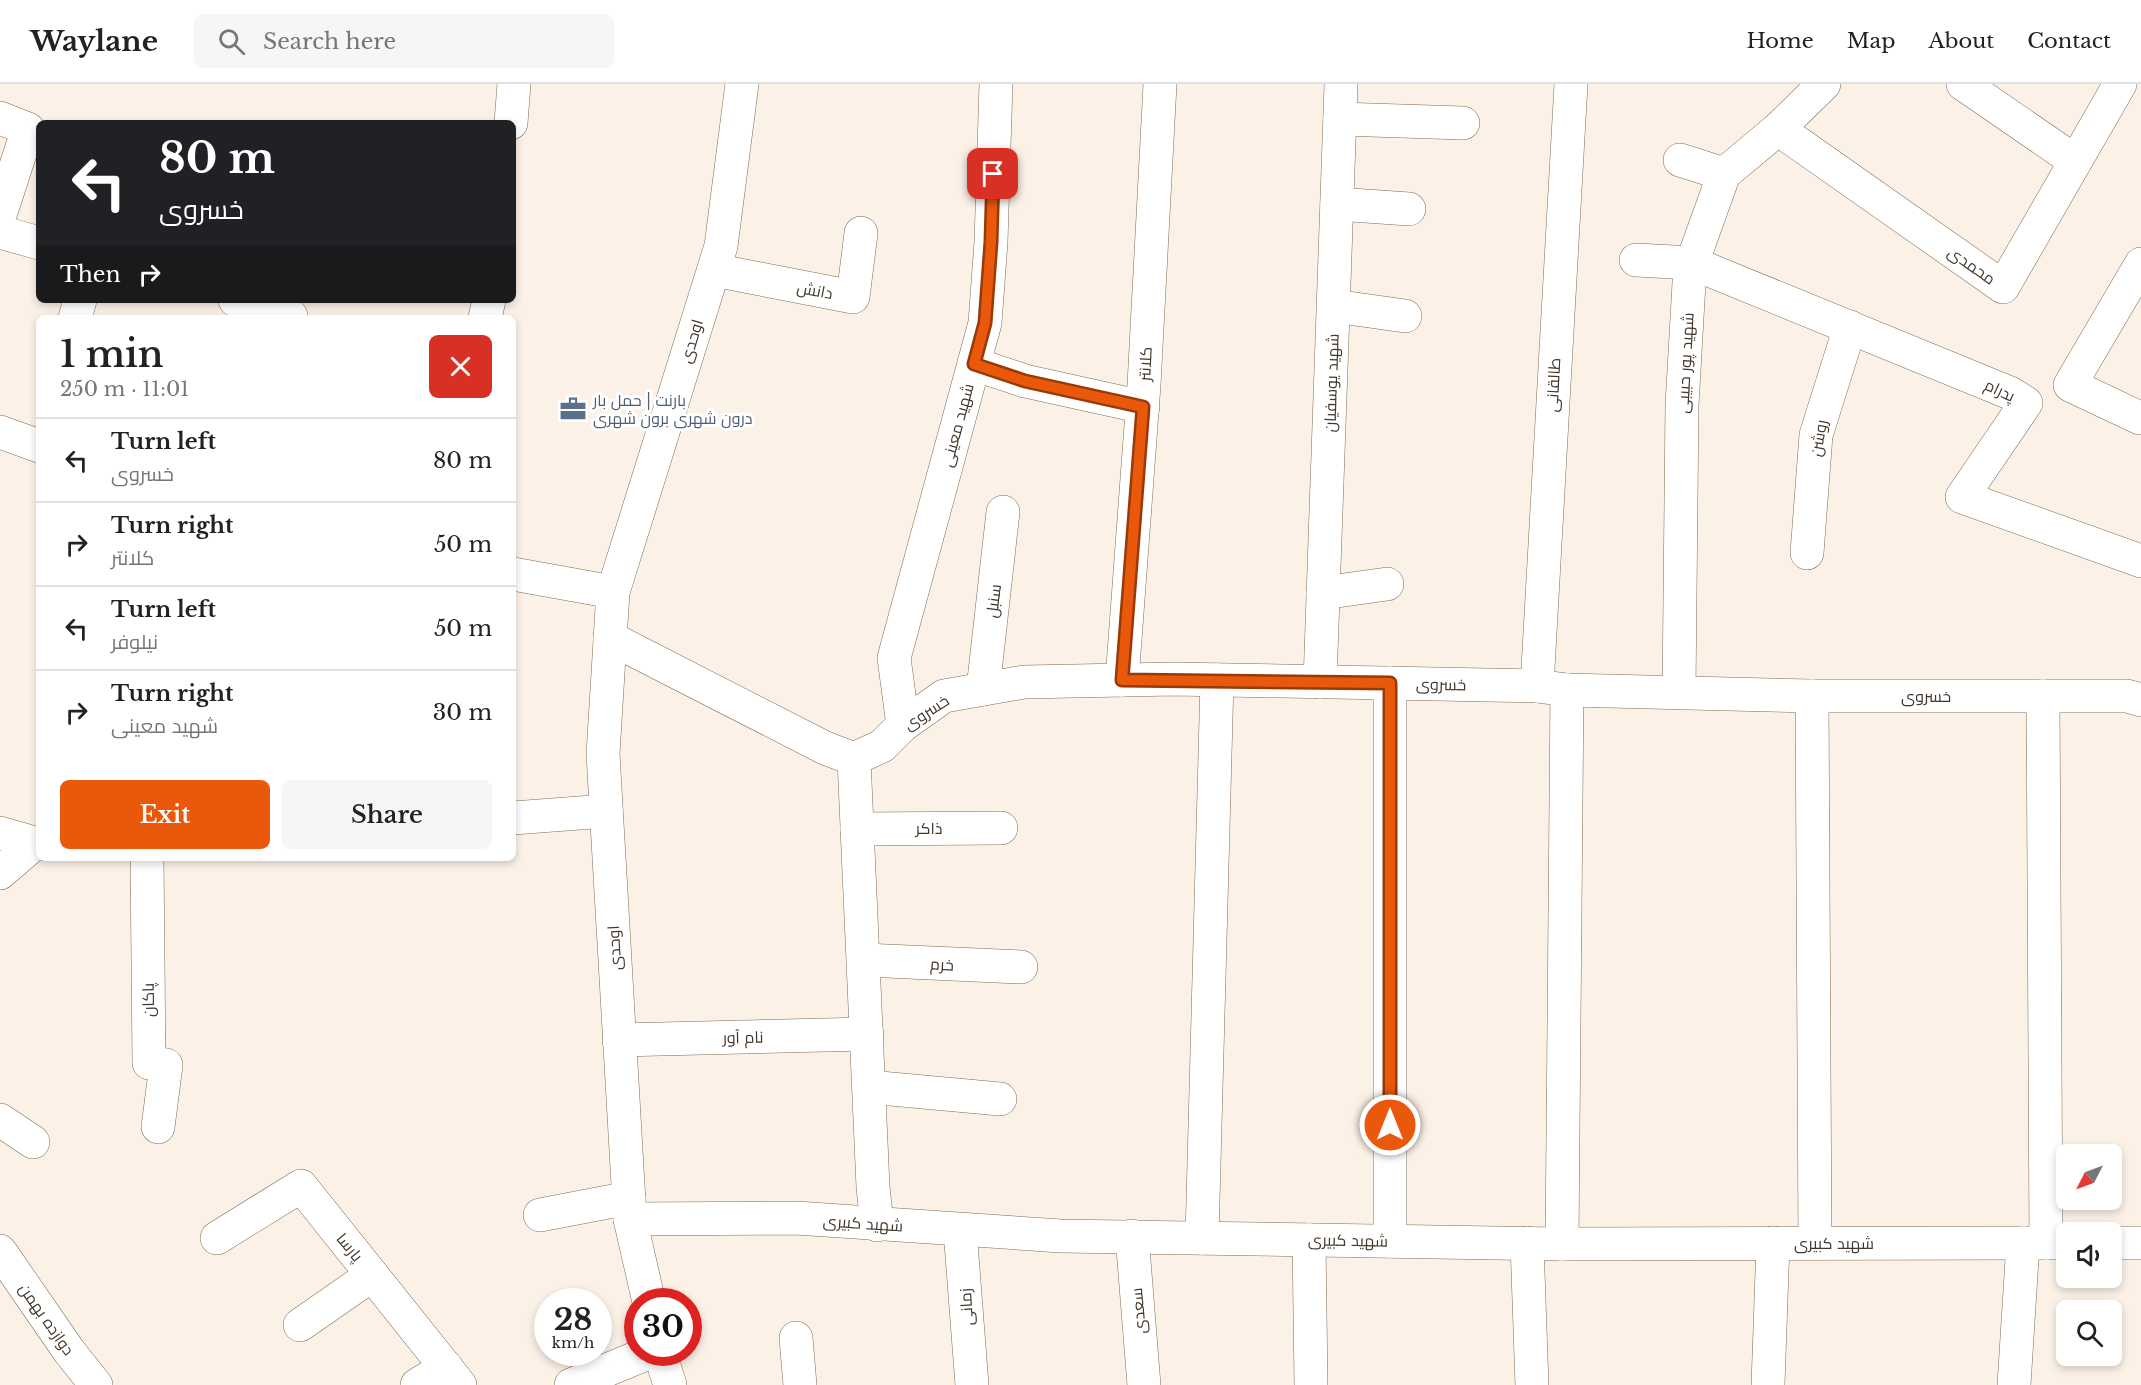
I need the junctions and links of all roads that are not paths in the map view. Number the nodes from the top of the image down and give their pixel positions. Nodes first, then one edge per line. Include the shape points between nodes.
1 (514, 84) edge
2 (742, 84) edge
3 (996, 84) edge
4 (1160, 84) edge
5 (1341, 84) edge
6 (1571, 84) edge
7 (1824, 84) edge
8 (1963, 84) edge
9 (2120, 84) edge
10 (0, 118) edge
11 (1340, 119) junction
12 (511, 120) edge
13 (1463, 123) dead end
14 (1778, 129) junction
15 (1680, 160) dead end
16 (2076, 161) junction
17 (1724, 174) junction
18 (1337, 204) junction
19 (1409, 208) dead end
20 (0, 215) edge
21 (0, 231) edge
22 (861, 233) dead end
23 (36, 242) edge
24 (1636, 260) dead end
25 (1692, 262) junction
26 (2141, 264) edge
27 (714, 270) junction
28 (249, 303) edge
29 (1334, 306) junction
30 (290, 312) edge
31 (1405, 316) dead end
32 (1850, 327) junction
33 (974, 364) junction
34 (1143, 407) junction
35 (2140, 418) edge
36 (0, 432) edge
37 (36, 443) edge
38 (1003, 512) dead end
39 (1807, 553) dead end
40 (2141, 561) edge
41 (516, 575) edge
42 (1387, 584) dead end
43 (613, 592) junction
44 (1323, 593) junction
45 (610, 638) junction
46 (1122, 680) junction
47 (1216, 680) junction
48 (1320, 682) junction
49 (1390, 683) junction
50 (1552, 688) junction
51 (983, 689) junction
52 (1679, 692) junction
53 (1812, 696) junction
54 (2043, 696) junction
55 (2141, 700) edge
56 (903, 725) junction
57 (854, 759) junction
58 (606, 811) junction
59 (516, 818) edge
60 (1001, 828) dead end
61 (857, 829) junction
62 (0, 833) edge
63 (36, 843) edge
64 (36, 844) edge
65 (147, 861) edge
66 (0, 873) edge
67 (864, 960) junction
68 (1021, 967) dead end
69 (867, 1034) junction
70 (619, 1040) junction
71 (869, 1087) junction
72 (1000, 1099) dead end
73 (0, 1120) edge
74 (158, 1127) dead end
75 (33, 1142) dead end
76 (629, 1208) junction
77 (540, 1215) dead end
78 (877, 1225) junction
79 (960, 1230) junction
80 (1132, 1236) junction
81 (217, 1238) dead end
82 (1202, 1238) junction
83 (1310, 1240) junction
84 (1390, 1241) junction
85 (1527, 1243) junction
86 (1815, 1243) junction
87 (2045, 1243) edge
88 (2122, 1243) edge
89 (2141, 1243) edge
90 (1562, 1244) junction
91 (1773, 1244) junction
92 (0, 1251) edge
93 (372, 1275) junction
94 (646, 1288) edge
95 (300, 1325) dead end
96 (796, 1338) dead end
97 (624, 1363) edge
98 (664, 1366) edge
99 (453, 1376) edge
100 (96, 1385) edge
101 (417, 1385) edge
102 (571, 1385) edge
103 (670, 1385) edge
104 (800, 1385) edge
105 (972, 1385) edge
106 (1144, 1385) edge
107 (1311, 1385) edge
108 (1532, 1385) edge
109 (1768, 1385) edge
110 (2014, 1385) edge

1 - 12 street
2 - 27 street, اوحدی via 721,246
3 - 33 street, شهید معینی via 985,323
4 - 34 street, کلانتر
5 - 11 street, شهید یوسفیان
6 - 50 street, طالقانی
7 - 14 street
8 - 16 street
9 - 16 street, محمدی
10 - 20 street via 28,129
11 - 13 street
11 - 18 street, شهید یوسفیان
14 - 16 street, محمدی via 2004,287
14 - 17 street
15 - 17 street
17 - 25 street, شهید پور حبیبی
18 - 19 street
18 - 29 street, شهید یوسفیان
21 - 23 street
22 - 27 street, دانش via 853,297
24 - 25 street
25 - 32 street, پدرام
25 - 52 street, شهید پور حبیبی via 1682,405
26 - 35 street via 2070,385
27 - 43 street, اوحدی
28 - 30 street
29 - 31 street
29 - 44 street, شهید یوسفیان
32 - 39 street, روشن via 1816,435
32 - 40 street, پدرام via 2026,403 1962,497
33 - 34 street via 1025,381
33 - 56 street, شهید معینی via 894,658
34 - 46 street, کلانتر
36 - 37 street
38 - 51 street, سنبل
41 - 43 street
42 - 44 street
43 - 45 street, اوحدی
44 - 48 street, شهید یوسفیان
45 - 57 street via 825,748
45 - 58 street, اوحدی via 603,754
46 - 47 street, خسروی
46 - 51 street, خسروی via 1024,682
47 - 48 street, خسروی
47 - 82 street
48 - 49 street, خسروی
49 - 50 street, خسروی
49 - 84 street
50 - 52 street, خسروی
50 - 90 street, طالقانی
51 - 56 street, خسروی via 944,696
52 - 53 street, خسروی
53 - 54 street, خسروی
53 - 86 street
54 - 55 street, خسروی via 2127,696
54 - 87 street
56 - 57 street, خسروی via 882,746
57 - 61 street
58 - 59 street
58 - 70 street, اوحدی
60 - 61 street, ذاکر
61 - 67 street
62 - 63 street
64 - 66 street
65 - 74 street, پاکان via 149,1063 166,1065
67 - 68 street, خرم
67 - 69 street
69 - 70 street, نام آور
69 - 71 street
70 - 76 street, اوحدی
71 - 72 street
71 - 78 street
73 - 75 street
76 - 77 street, شهید کبیری
76 - 78 street, شهید کبیری
76 - 94 street, اوحدی
78 - 79 street, شهید کبیری
79 - 80 street, شهید کبیری
79 - 105 street, زمانی
80 - 82 street, شهید کبیری
80 - 106 street, سعدی
81 - 93 street, پارسا via 301,1186
82 - 83 street, شهید کبیری
83 - 84 street, شهید کبیری
83 - 107 street
84 - 85 street, شهید کبیری
85 - 90 street, شهید کبیری
85 - 108 street
86 - 87 street, شهید کبیری
86 - 91 street, شهید کبیری
87 - 110 street
88 - 89 street
90 - 91 street, شهید کبیری
91 - 109 street
92 - 100 street, دوازده بهمن
93 - 95 street
93 - 99 street, پارسا
96 - 104 street
97 - 102 street
98 - 103 street
99 - 101 street

